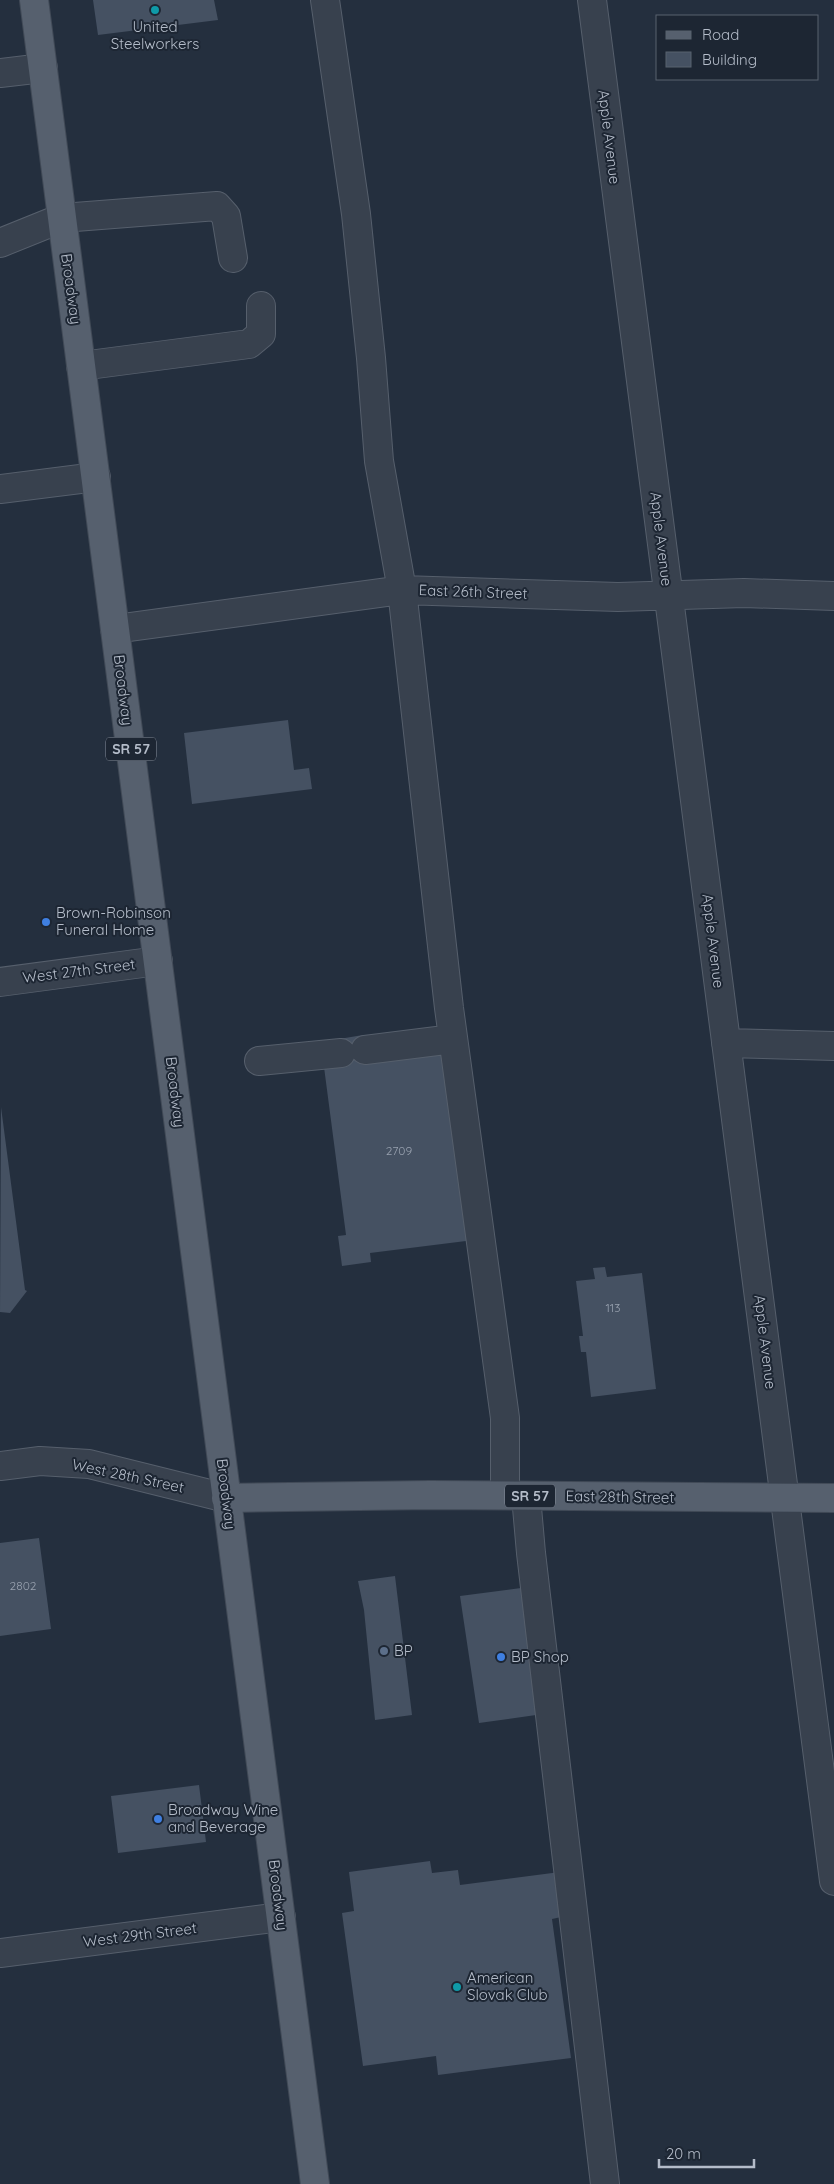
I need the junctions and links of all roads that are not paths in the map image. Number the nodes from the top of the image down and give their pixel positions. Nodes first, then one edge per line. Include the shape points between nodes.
1 (34, 0) edge
2 (325, 0) edge
3 (592, 0) edge
4 (43, 68) junction
5 (0, 72) edge
6 (62, 218) junction
7 (0, 243) edge
8 (233, 258) dead end
9 (261, 306) dead end
10 (81, 366) junction
11 (96, 477) junction
12 (0, 489) edge
13 (402, 590) junction
14 (668, 595) junction
15 (834, 596) edge
16 (115, 629) junction
17 (158, 961) junction
18 (0, 982) edge
19 (453, 1040) junction
20 (726, 1043) junction
21 (834, 1046) edge
22 (259, 1061) dead end
23 (0, 1466) edge
24 (516, 1495) junction
25 (226, 1498) junction
26 (834, 1498) edge
27 (785, 1499) junction
28 (826, 1750) edge
29 (834, 1881) edge
30 (281, 1917) junction
31 (0, 1953) edge
32 (315, 2184) edge
33 (605, 2184) edge

1 - 4 main road, Broadway / SR 57
2 - 13 street via 356,214 379,461
3 - 14 street, Apple Avenue
4 - 5 street
4 - 6 main road, Broadway / SR 57
6 - 7 street
6 - 8 street via 217,206 226,216
6 - 10 main road, Broadway / SR 57
9 - 10 street via 261,334 249,344
10 - 11 main road, Broadway / SR 57
11 - 12 street
11 - 16 main road, Broadway / SR 57
13 - 14 street, East 26th Street via 618,597
13 - 16 street, East 26th Street
13 - 19 street
14 - 15 street, East 26th Street
14 - 20 street, Apple Avenue
16 - 17 main road, Broadway / SR 57
17 - 18 street, West 27th Street
17 - 25 main road, Broadway / SR 57
19 - 22 street
19 - 24 street
20 - 21 street
20 - 27 street, Apple Avenue
23 - 25 street, West 28th Street via 40,1461 89,1464
24 - 25 main road, East 28th Street / SR 57
24 - 27 main road, East 28th Street / SR 57
24 - 33 street via 531,1554
25 - 30 main road, Broadway
26 - 27 main road, East 28th Street / SR 57
27 - 28 street, Apple Avenue
28 - 29 street, Apple Avenue
30 - 31 street, West 29th Street
30 - 32 main road, Broadway

